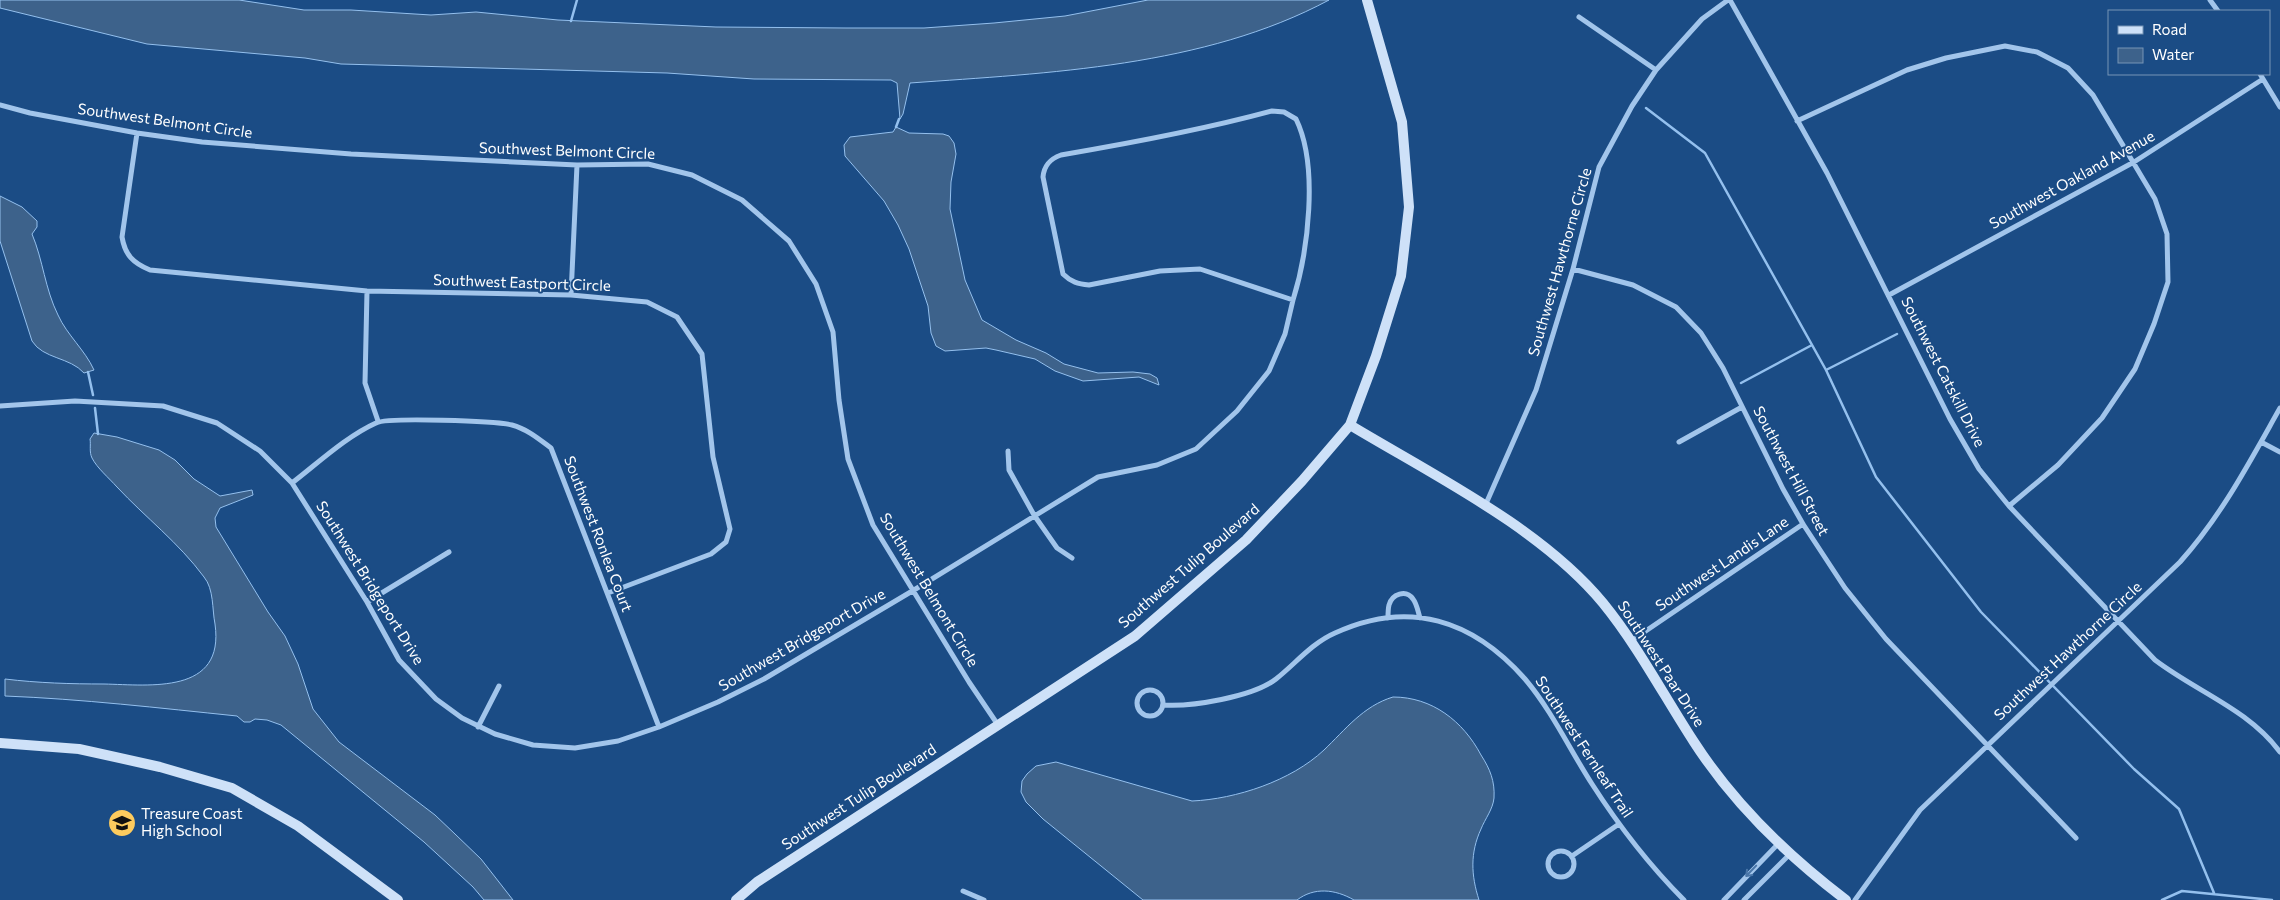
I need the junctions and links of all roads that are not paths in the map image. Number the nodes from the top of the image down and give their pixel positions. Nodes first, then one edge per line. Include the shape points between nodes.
1 (1367, 0) edge
2 (1729, 0) edge
3 (1579, 17) dead end
4 (1656, 70) junction
5 (2262, 76) edge
6 (0, 105) edge
7 (2280, 107) edge
8 (1797, 121) junction
9 (137, 133) junction
10 (2134, 162) junction
11 (577, 165) junction
12 (1573, 269) junction
13 (367, 291) junction
14 (571, 295) junction
15 (1889, 296) junction
16 (1293, 300) junction
17 (0, 406) edge
18 (1742, 407) junction
19 (2280, 408) edge
20 (378, 422) junction
21 (1350, 425) junction
22 (1679, 442) dead end
23 (2261, 442) junction
24 (1008, 451) dead end
25 (2280, 452) edge
26 (292, 483) junction
27 (1485, 506) junction
28 (2009, 506) junction
29 (1034, 515) junction
30 (1803, 524) junction
31 (449, 552) dead end
32 (1072, 558) dead end
33 (914, 590) junction
34 (608, 594) junction
35 (367, 602) junction
36 (1388, 618) junction
37 (1420, 618) junction
38 (2118, 622) junction
39 (1631, 641) junction
40 (499, 686) dead end
41 (1163, 704) junction
42 (998, 725) junction
43 (478, 727) junction
44 (659, 727) junction
45 (0, 743) edge
46 (1986, 745) junction
47 (2280, 752) edge
48 (1619, 824) junction
49 (2076, 838) dead end
50 (1778, 843) junction
51 (1790, 854) junction
52 (1572, 856) junction
53 (963, 891) dead end
54 (398, 900) edge
55 (736, 900) edge
56 (984, 900) edge
57 (1684, 900) edge
58 (1724, 900) edge
59 (1744, 900) edge
60 (1846, 900) edge
61 (1856, 900) edge

1 - 21 street, Southwest Tulip Boulevard via 1402,122 1409,206 1401,276
2 - 4 street, Southwest Hawthorne Circle via 1702,19
2 - 8 street, Southwest Catskill Drive
3 - 4 street
4 - 12 street, Southwest Hawthorne Circle via 1599,167
5 - 7 street
5 - 10 street, Southwest Oakland Avenue
6 - 9 street, Southwest Belmont Circle
8 - 10 street via 1908,70 2004,46 2037,52 2068,68 2093,95
8 - 15 street, Southwest Catskill Drive
9 - 11 street, Southwest Belmont Circle via 202,142 351,154
9 - 13 street, Southwest Eastport Circle via 122,237 124,248 138,266 182,274
10 - 15 street, Southwest Oakland Avenue
10 - 28 street via 2155,199 2167,234 2168,282 2154,324 2135,369 2102,418 2058,465
11 - 14 street
11 - 33 street, Southwest Belmont Circle via 648,164 692,175 742,200 790,240 816,284 833,332 848,459 873,525
12 - 18 street, Southwest Hill Street via 1633,284 1676,307 1701,332
12 - 27 street, Southwest Hawthorne Circle via 1536,390
13 - 14 street, Southwest Eastport Circle
13 - 20 street via 365,383
14 - 34 street, Southwest Eastport Circle via 647,302 677,317 697,346 702,354 713,457 730,529 726,542 711,554
15 - 28 street, Southwest Catskill Drive via 1950,419 1979,469
16 - 16 street, Southwest Bridgeport Drive via 1200,269 1160,271 1089,284 1070,281 1061,268 1044,177 1047,164 1061,155 1163,138 1272,111 1288,114 1296,120 1300,130 1309,191 1305,249
16 - 29 street, Southwest Bridgeport Drive via 1285,334 1269,371 1236,411 1196,449 1157,466 1098,477
17 - 26 street, Southwest Bridgeport Drive via 75,401 163,406 217,423 260,451
18 - 22 street
18 - 30 street, Southwest Hill Street
19 - 23 street, Southwest Hawthorne Circle
20 - 26 street, Southwest Ronlea Court via 362,430
20 - 34 street, Southwest Ronlea Court via 512,425 531,433 551,448
21 - 27 street, Southwest Paar Drive
21 - 42 street, Southwest Tulip Boulevard via 1246,540 1135,636
23 - 25 street
23 - 38 street, Southwest Hawthorne Circle via 2206,533
24 - 29 street via 1009,470
26 - 35 street, Southwest Bridgeport Drive
27 - 39 street, Southwest Paar Drive via 1530,535 1578,577
28 - 38 street, Southwest Catskill Drive
29 - 32 street via 1057,548
29 - 33 street, Southwest Bridgeport Drive
30 - 39 street, Southwest Landis Lane
30 - 46 street, Southwest Hill Street via 1845,588 1886,639
31 - 35 street
33 - 42 street, Southwest Belmont Circle
33 - 44 street, Southwest Bridgeport Drive via 764,679
34 - 44 street, Southwest Ronlea Court
35 - 43 street, Southwest Bridgeport Drive via 400,660 421,686 448,709
36 - 37 street, Southwest Fernleaf Trail
36 - 37 street via 1389,604 1403,593 1415,600
36 - 41 street, Southwest Fernleaf Trail via 1378,618 1335,633 1316,644 1274,681 1246,695
37 - 48 street, Southwest Fernleaf Trail via 1467,631 1506,660 1546,708
38 - 46 street, Southwest Hawthorne Circle
38 - 47 street, Southwest Catskill Drive via 2155,660 2244,715 2267,734
39 - 50 street, Southwest Paar Drive via 1695,744 1732,794
40 - 43 street
41 - 41 street, Southwest Fernleaf Trail via 1161,695 1150,690 1144,691 1137,702 1138,708 1147,716 1159,713
42 - 55 street, Southwest Tulip Boulevard via 757,882
43 - 44 street, Southwest Bridgeport Drive via 551,748 597,745
45 - 54 street via 79,749 160,767 232,788 298,826
46 - 49 street, Southwest Hill Street
46 - 61 street, Southwest Hawthorne Circle via 1920,810
48 - 52 street
48 - 57 street, Southwest Fernleaf Trail
50 - 51 street, Southwest Paar Drive
50 -> 58 street
51 - 59 street
51 - 60 street, Southwest Paar Drive
52 - 52 street via 1574,868 1570,874 1558,878 1548,870 1547,863 1554,852 1567,852
53 - 56 street

